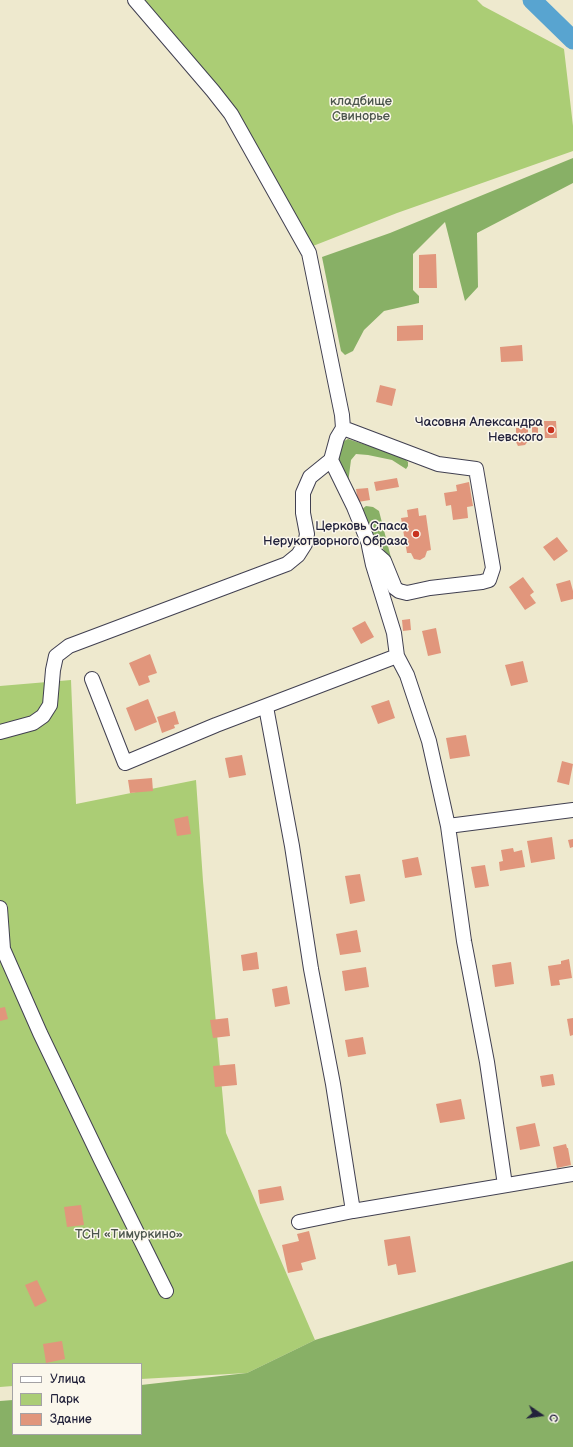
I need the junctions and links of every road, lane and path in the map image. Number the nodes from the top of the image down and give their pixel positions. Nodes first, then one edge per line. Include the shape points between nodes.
1 (135, 0) edge
2 (343, 428) junction
3 (331, 460) junction
4 (369, 544) junction
5 (396, 656) junction
6 (92, 679) dead end
7 (266, 706) junction
8 (0, 732) edge
9 (573, 810) edge
10 (448, 826) junction
11 (0, 908) edge
12 (573, 1174) edge
13 (505, 1185) junction
14 (353, 1210) junction
15 (300, 1222) dead end
16 (166, 1291) dead end

1 - 2 street via 226,107 304,242 312,267
2 - 3 street via 336,438
2 - 4 street via 438,464 476,469 493,568 489,580 482,582 403,593 395,588 384,561
3 - 4 street
3 - 8 street via 310,477 303,493 307,534 305,544 298,555 287,564 69,646 56,656 50,705 43,716 34,723
4 - 5 street via 373,566 394,633
5 - 7 street
5 - 10 street via 407,675 429,741
6 - 7 street via 125,763
7 - 14 street
9 - 10 street
10 - 13 street via 464,941 487,1062
11 - 16 street via 3,949 40,1033
12 - 13 street
13 - 14 street
14 - 15 street

